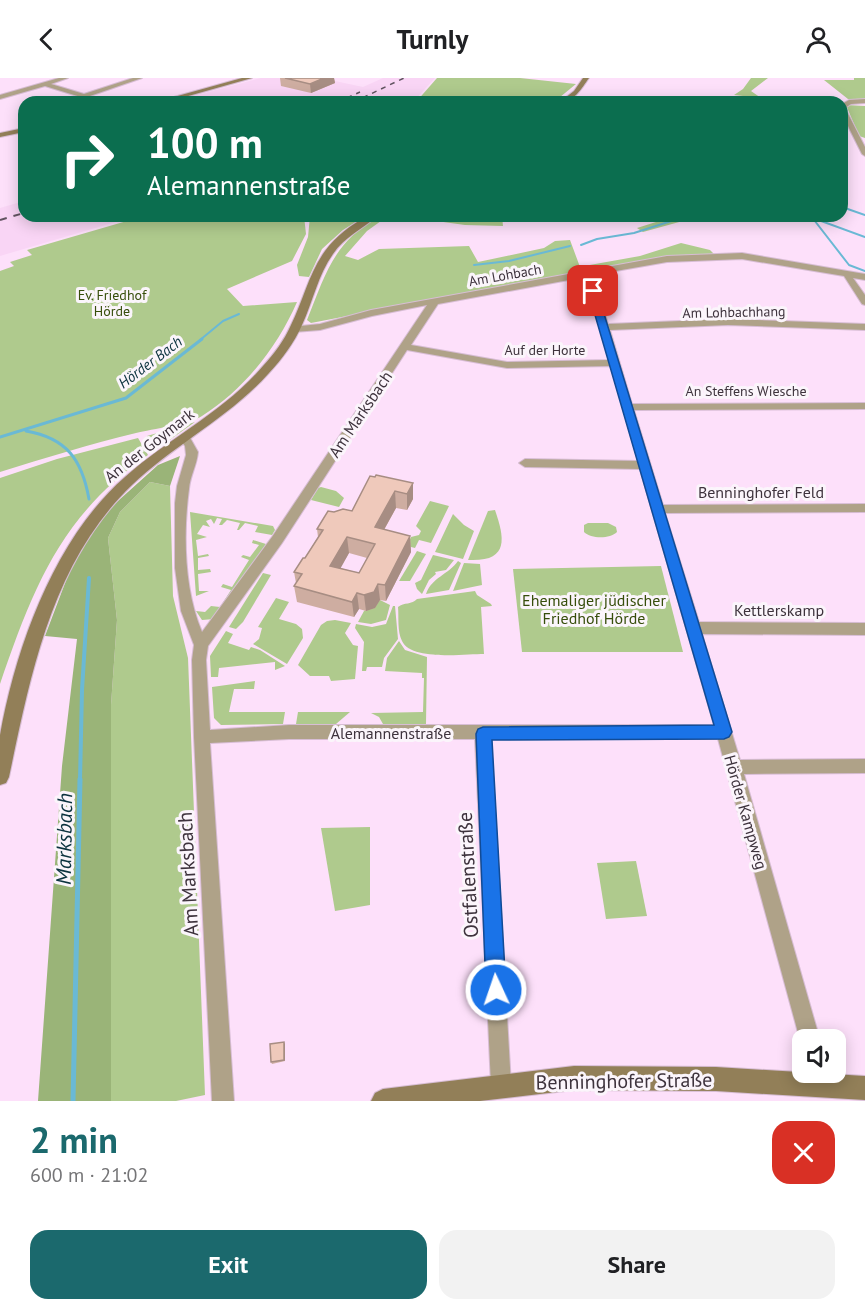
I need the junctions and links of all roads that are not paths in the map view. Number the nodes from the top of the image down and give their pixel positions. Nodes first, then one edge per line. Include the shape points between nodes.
1 (65, 78) edge
2 (139, 78) edge
3 (249, 78) edge
4 (586, 78) edge
5 (45, 84) junction
6 (182, 96) edge
7 (571, 96) edge
8 (0, 97) edge
9 (865, 101) edge
10 (848, 103) edge
11 (848, 118) edge
12 (18, 131) edge
13 (0, 135) edge
14 (862, 140) edge
15 (865, 154) edge
16 (363, 222) edge
17 (588, 273) junction
18 (846, 273) junction
19 (865, 277) edge
20 (435, 302) junction
21 (865, 302) edge
22 (603, 327) junction
23 (865, 327) edge
24 (294, 329) junction
25 (405, 347) junction
26 (614, 363) junction
27 (865, 406) edge
28 (627, 408) junction
29 (185, 438) junction
30 (525, 463) dead end
31 (644, 465) junction
32 (865, 508) edge
33 (657, 509) junction
34 (693, 628) junction
35 (865, 629) edge
36 (201, 645) junction
37 (724, 732) junction
38 (483, 734) junction
39 (202, 737) junction
40 (865, 766) edge
41 (733, 767) junction
42 (0, 777) edge
43 (807, 1029) edge
44 (792, 1078) edge
45 (843, 1083) edge
46 (501, 1085) junction
47 (865, 1088) edge
48 (474, 1096) edge
49 (223, 1101) edge
50 (383, 1101) edge

1 - 5 street
2 - 5 street via 84,96
3 - 6 main road
4 - 7 main road
5 - 8 street
9 - 10 street
11 - 14 street
12 - 13 main road
14 - 15 street
16 - 24 main road, An der Goymark via 328,254
17 - 18 street, Am Lohbach via 667,259 718,256 777,260
17 - 20 street, Am Lohbach
17 - 22 street, Hörder Kampweg
18 - 19 street, Am Lohbach
18 - 21 street
20 - 24 street, Am Lohbach
20 - 25 street, Am Marksbach
22 - 23 street, Am Lohbachhang via 728,322
22 - 26 street, Hörder Kampweg
24 - 29 main road, An der Goymark via 254,383
25 - 26 street, Auf der Horte via 507,365
25 - 36 street, Am Marksbach via 277,540
26 - 28 street, Hörder Kampweg
27 - 28 street, An Steffens Wiesche
28 - 31 street, Hörder Kampweg
29 - 36 street, Am Marksbach via 191,444 192,457 183,485 181,536 186,606
29 - 42 main road, An der Goymark via 117,492 91,522 64,568 28,656
30 - 31 street
31 - 33 street, Hörder Kampweg
32 - 33 street, Benninghofer Feld
33 - 34 street, Hörder Kampweg
34 - 35 street, Kettlerskamp
34 - 37 street, Hörder Kampweg
36 - 39 street, Am Marksbach
37 - 38 street, Alemannenstraße
37 - 41 street, Hörder Kampweg
38 - 39 street, Alemannenstraße via 289,732
38 - 46 street, Ostfalenstraße
39 - 49 street, Am Marksbach
40 - 41 street
41 - 43 street, Hörder Kampweg
44 - 46 main road, Benninghofer Straße via 574,1078
45 - 47 main road, Benninghofer Straße
46 - 48 main road, Benninghofer Straße
48 - 50 main road, Benninghofer Straße

